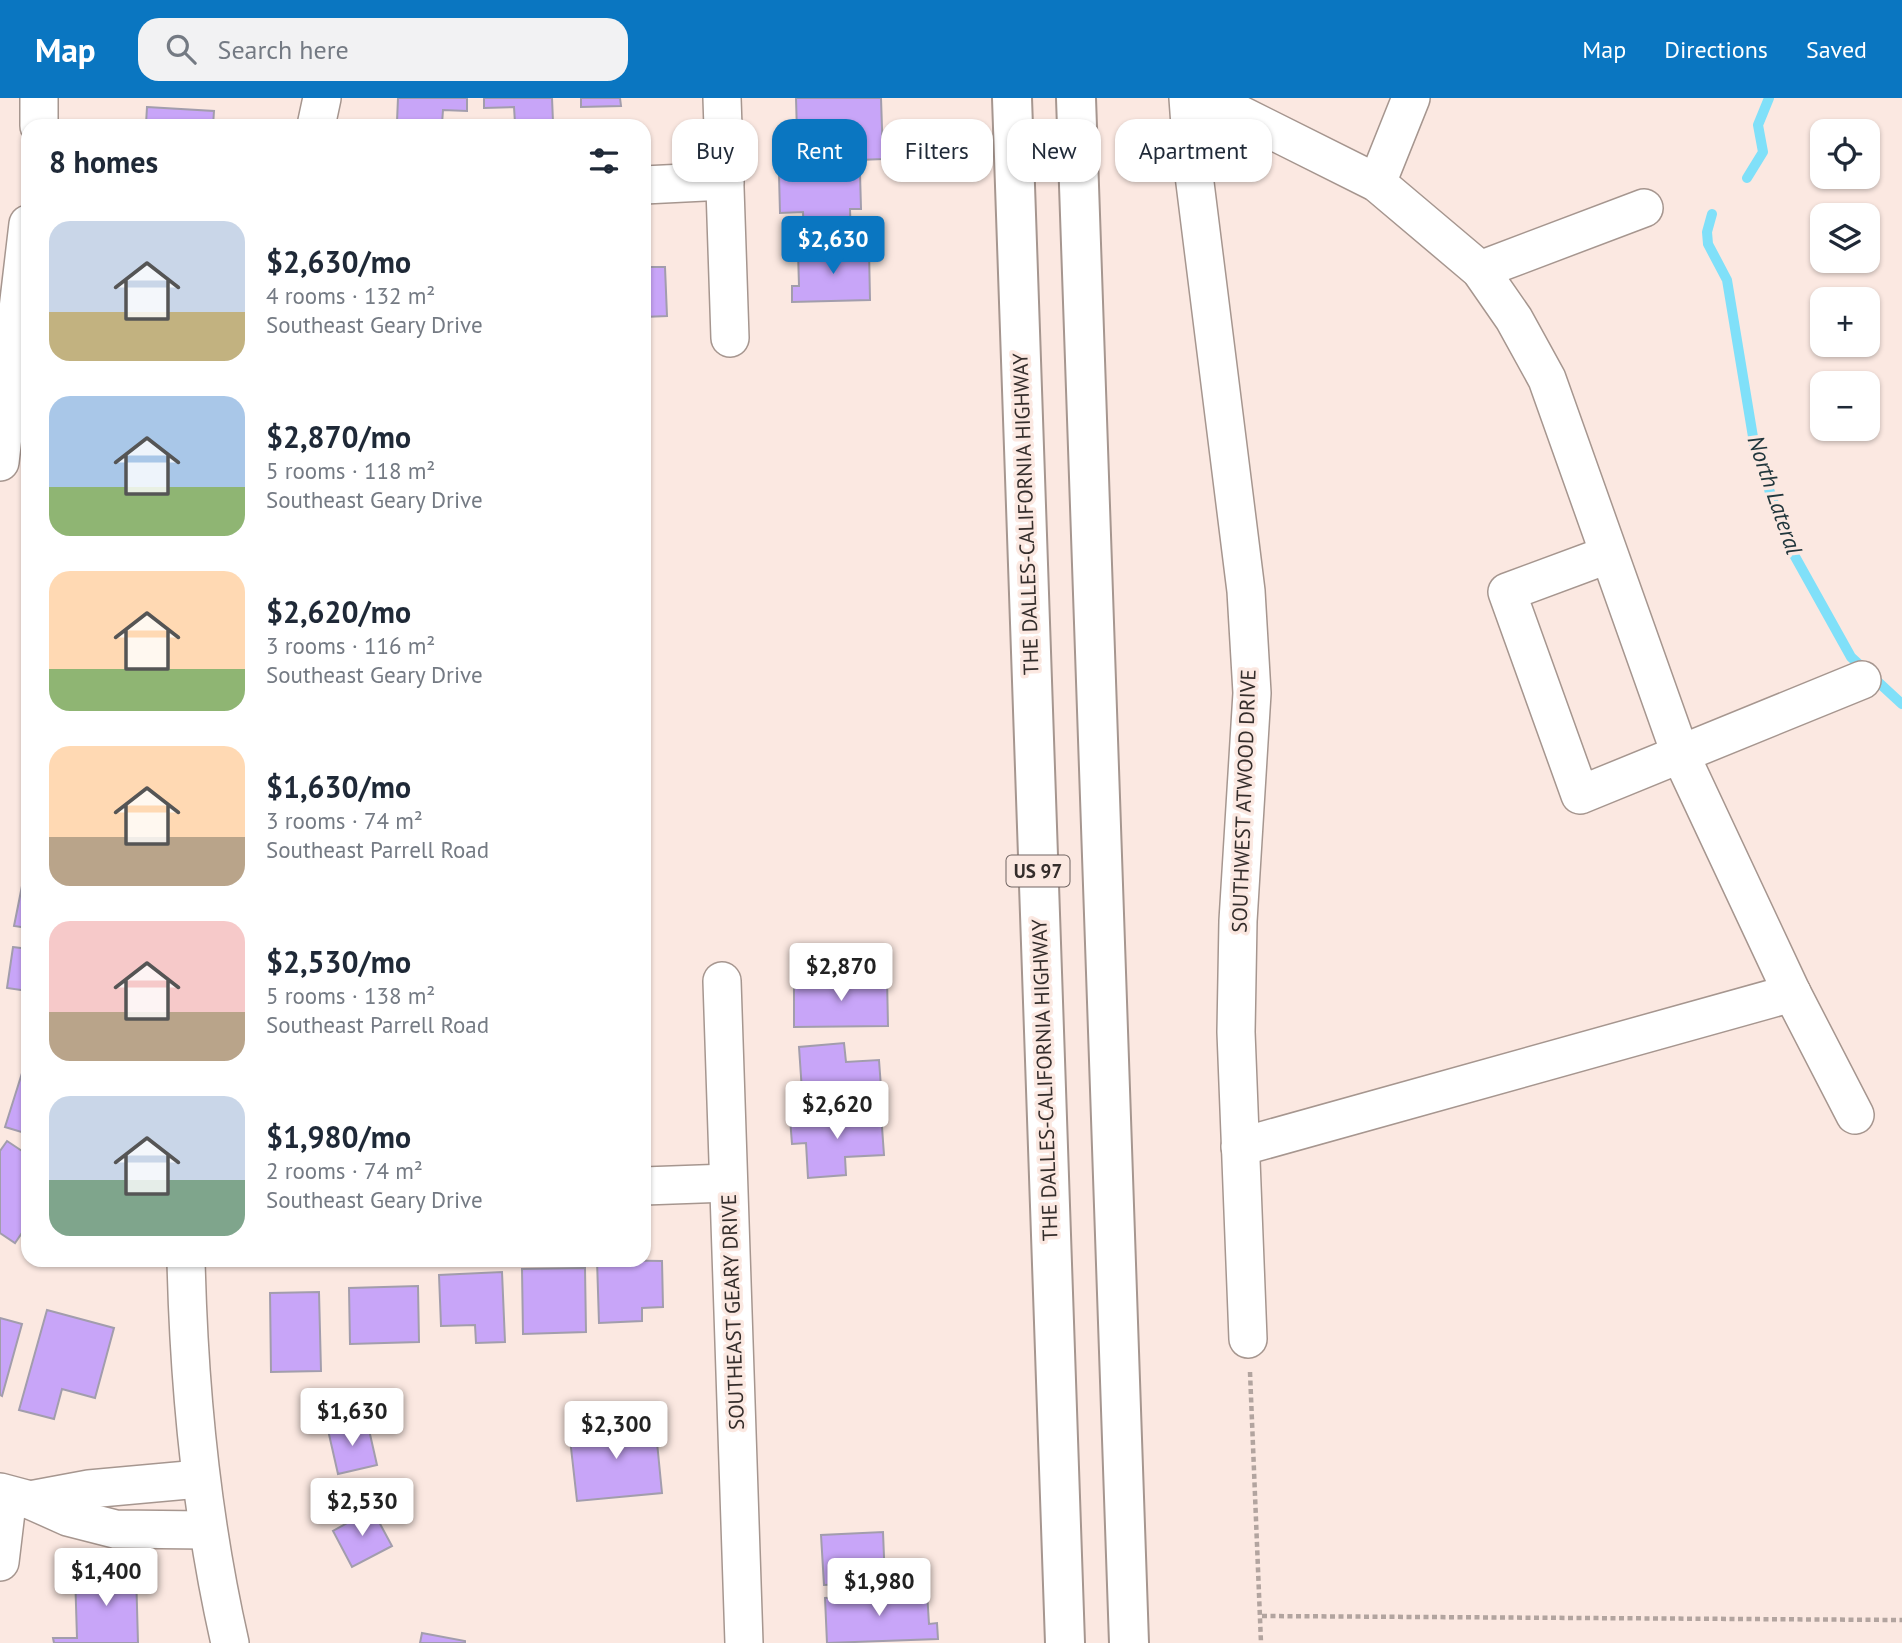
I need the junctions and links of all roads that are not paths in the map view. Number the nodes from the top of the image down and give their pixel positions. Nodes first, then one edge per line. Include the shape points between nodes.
1 (39, 98) edge
2 (322, 98) edge
3 (722, 98) edge
4 (1012, 98) edge
5 (1076, 98) edge
6 (1188, 98) edge
7 (1207, 98) edge
8 (1411, 98) edge
9 (38, 119) edge
10 (318, 119) edge
11 (723, 119) edge
12 (705, 182) edge
13 (725, 182) edge
14 (1377, 183) junction
15 (651, 185) edge
16 (1644, 208) dead end
17 (21, 249) edge
18 (1479, 270) junction
19 (10, 289) edge
20 (730, 338) dead end
21 (0, 462) edge
22 (1607, 555) junction
23 (1862, 680) dead end
24 (1681, 756) junction
25 (722, 981) dead end
26 (1792, 993) junction
27 (1855, 1115) dead end
28 (1240, 1147) junction
29 (728, 1183) junction
30 (651, 1186) edge
31 (186, 1267) edge
32 (1248, 1339) road end
33 (200, 1479) junction
34 (12, 1496) edge
35 (206, 1530) junction
36 (0, 1562) edge
37 (230, 1643) edge
38 (744, 1643) edge
39 (1065, 1643) edge
40 (1129, 1643) edge

1 - 9 street
2 - 10 street
3 - 11 street
4 - 39 highway, THE DALLES-CALIFORNIA HIGHWAY / US 97
5 - 40 highway
6 - 28 street, SOUTHWEST ATWOOD DRIVE via 1246,592 1252,692 1238,921
7 - 14 street
8 - 14 street
12 - 15 street
13 - 20 street
14 - 18 street
16 - 18 street
17 - 19 street
18 - 22 street via 1514,319 1547,379
19 - 21 street
22 - 24 street
22 - 24 street via 1507,592 1580,795
23 - 24 street
24 - 26 street
25 - 29 street, SOUTHEAST GEARY DRIVE
26 - 27 street
26 - 28 street
28 - 32 street, SOUTHWEST ATWOOD DRIVE
29 - 30 street
29 - 38 street, SOUTHEAST GEARY DRIVE
31 - 33 street
33 - 34 street
33 - 35 street
34 - 35 street via 115,1528
34 - 36 street
35 - 37 street

